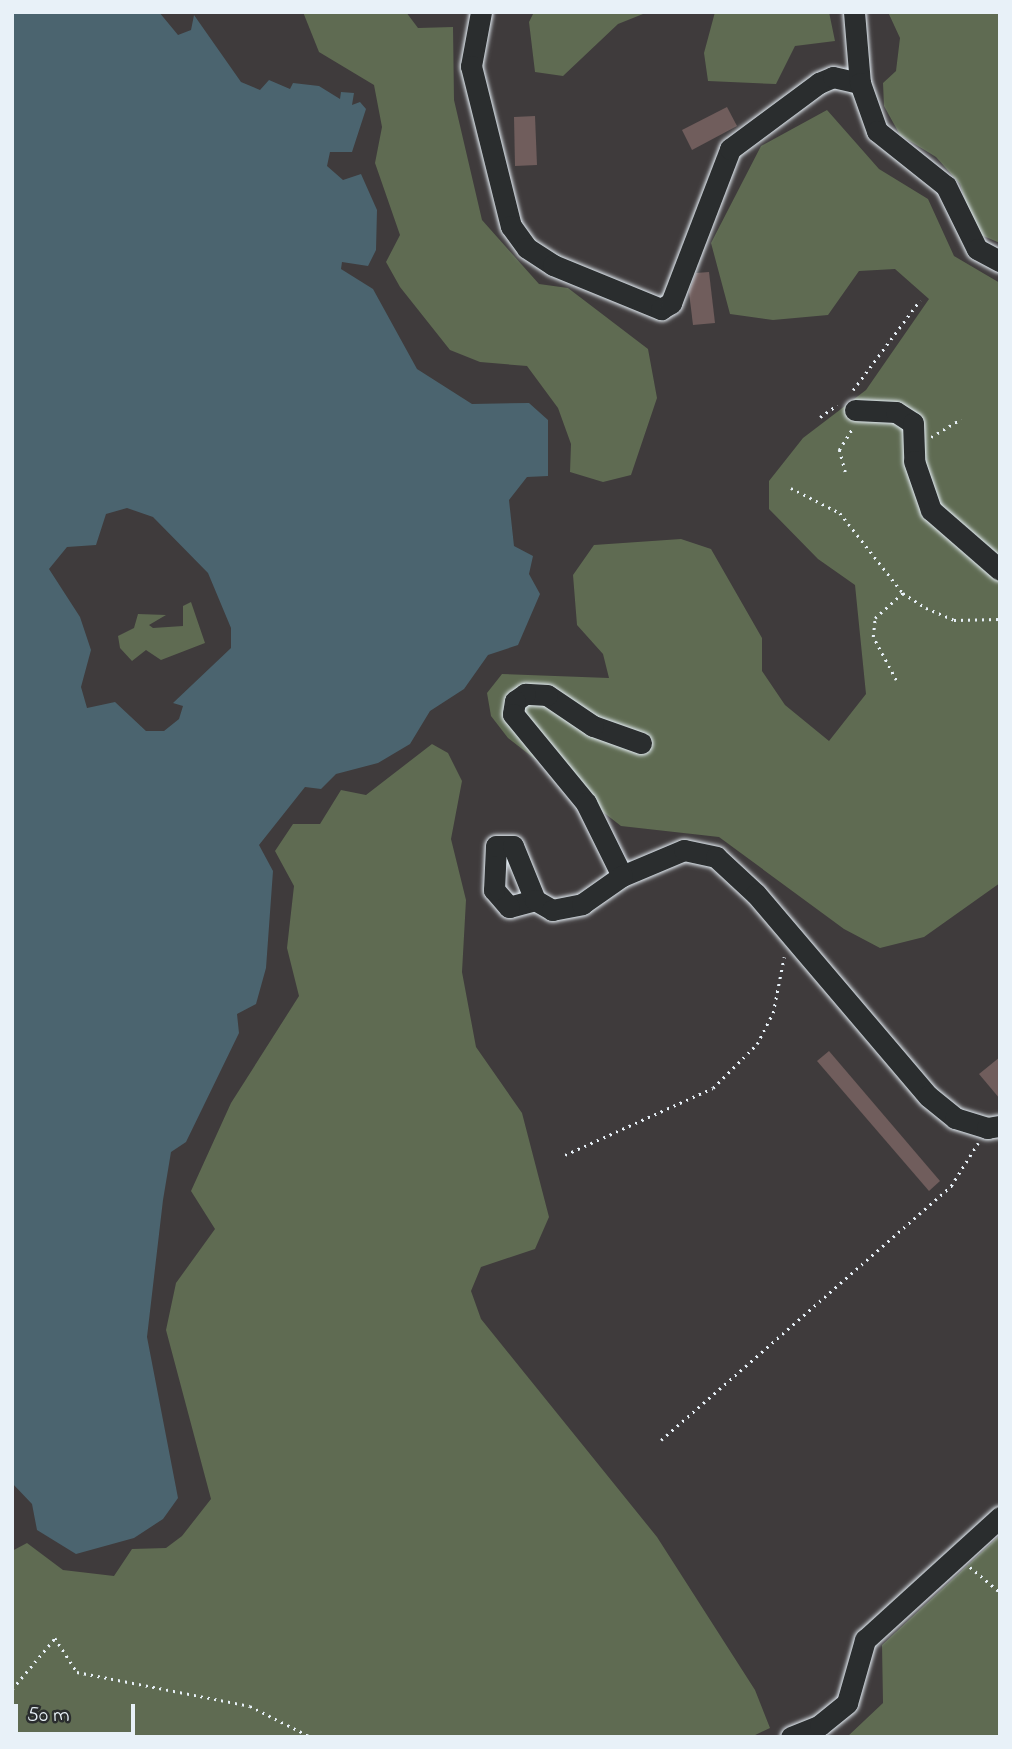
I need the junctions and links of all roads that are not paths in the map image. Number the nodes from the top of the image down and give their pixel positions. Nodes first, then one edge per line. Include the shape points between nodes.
1 (481, 12) edge
2 (853, 14) edge
3 (860, 83) junction
4 (1000, 261) edge
5 (863, 410) road end
6 (1000, 570) edge
7 (641, 743) dead end
8 (622, 876) junction
9 (535, 900) dead end
10 (993, 1127) edge
11 (1000, 1517) edge
12 (792, 1737) edge

1 - 3 street via 471,66 511,226 527,248 553,265 661,309 671,303 730,149 819,83 832,77
2 - 3 street
3 - 4 street via 877,131 946,186 977,249
5 - 6 street via 896,412 913,423 918,442 915,461 931,510
7 - 8 street via 593,726 547,695 525,694 515,701 518,722 586,803
8 - 9 street via 582,904 552,910
8 - 10 street via 684,850 716,857 789,933 928,1096 955,1118
11 - 12 street via 865,1640 847,1703 820,1726

